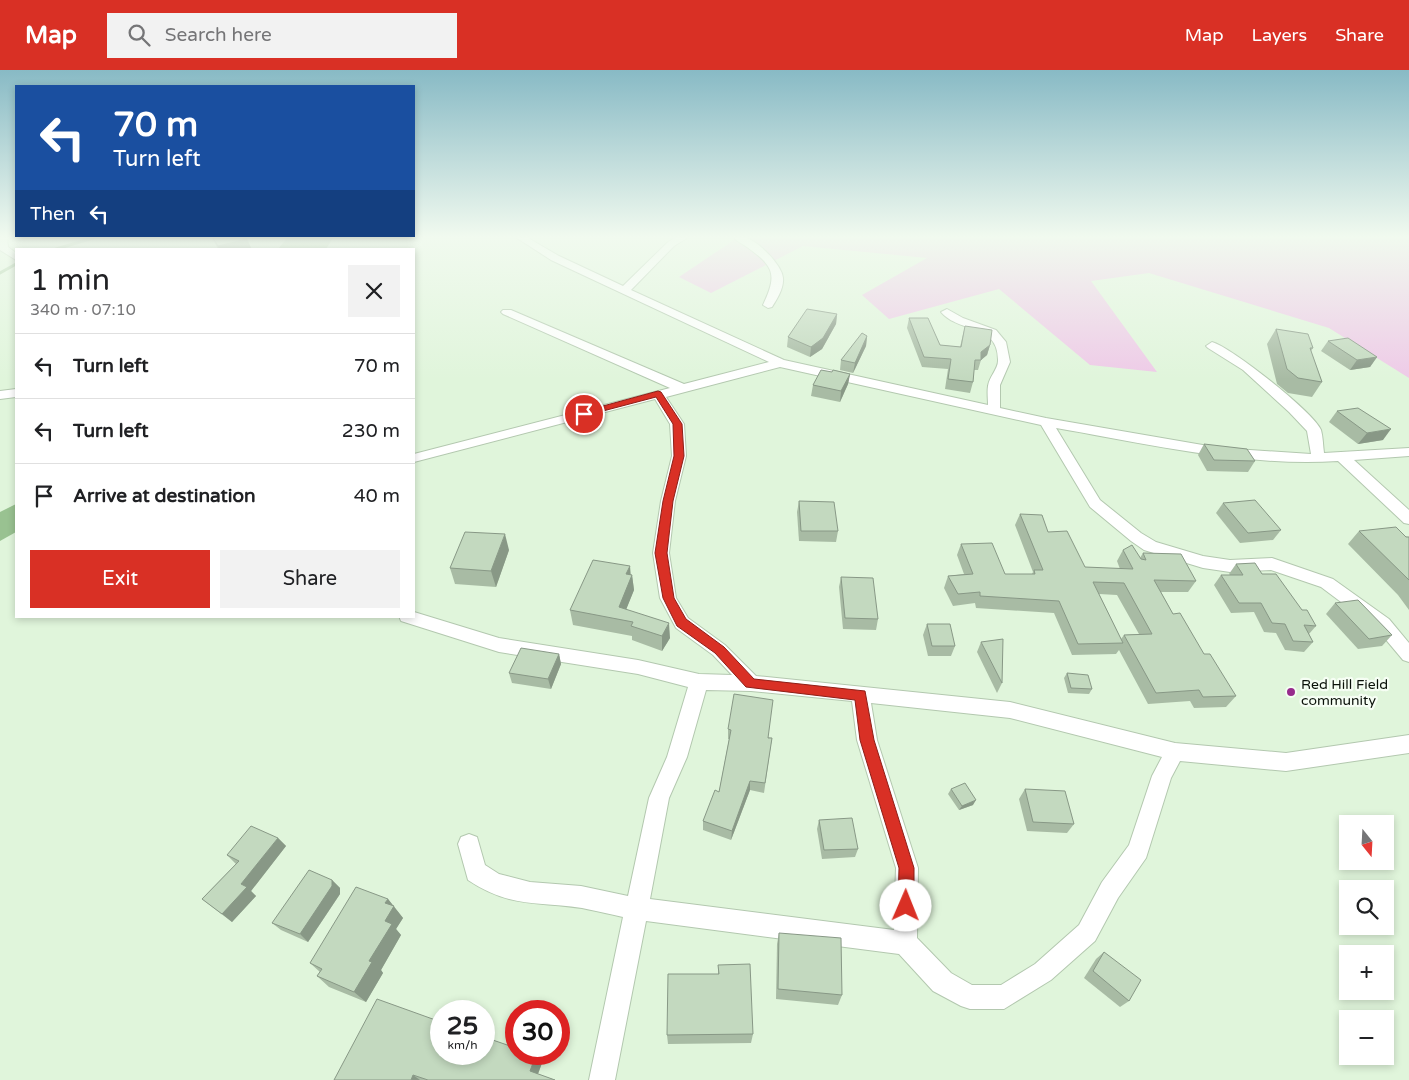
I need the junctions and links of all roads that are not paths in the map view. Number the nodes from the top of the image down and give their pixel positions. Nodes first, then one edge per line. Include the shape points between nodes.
1 (614, 285) edge
2 (630, 285) edge
3 (776, 285) edge
4 (625, 290) junction
5 (768, 305) dead end
6 (507, 312) dead end
7 (947, 312) dead end
8 (1212, 346) dead end
9 (780, 362) junction
10 (682, 388) junction
11 (15, 393) edge
12 (658, 394) junction
13 (0, 395) edge
14 (994, 410) junction
15 (1046, 422) junction
16 (1409, 452) edge
17 (1318, 457) junction
18 (1342, 457) junction
19 (415, 458) edge
20 (1409, 519) edge
21 (413, 618) edge
22 (1409, 654) edge
23 (699, 682) junction
24 (751, 684) junction
25 (860, 695) junction
26 (1409, 744) edge
27 (1175, 752) junction
28 (469, 844) dead end
29 (637, 909) junction
30 (906, 943) junction
31 (602, 1080) edge

1 - 4 street
2 - 4 street
3 - 5 street
4 - 9 street
6 - 10 street
7 - 14 street via 958,320 992,332 1000,342 1004,362 994,385
8 - 17 street via 1247,367 1301,416 1314,430
9 - 10 street
9 - 14 street
10 - 12 street
11 - 13 street
12 - 19 street
12 - 24 street via 677,424 679,456 668,501 661,553 668,598 682,623 719,650
14 - 15 street
15 - 17 street via 1220,452 1302,459
15 - 22 street via 1094,503 1150,546 1203,562 1230,566 1272,564 1327,583 1383,624
16 - 18 street
17 - 18 street
18 - 20 street
21 - 23 street via 499,646 638,667
23 - 24 street
23 - 29 street via 677,757 659,798
24 - 25 street
25 - 27 street via 1010,710
25 - 30 street via 867,740 907,868
26 - 27 street via 1286,762
27 - 30 street via 1162,776 1138,851 1110,890 1087,933 1043,972 1004,997 970,997 942,982
28 - 29 street via 476,872 494,884 530,893 581,897
29 - 30 street
29 - 31 street

